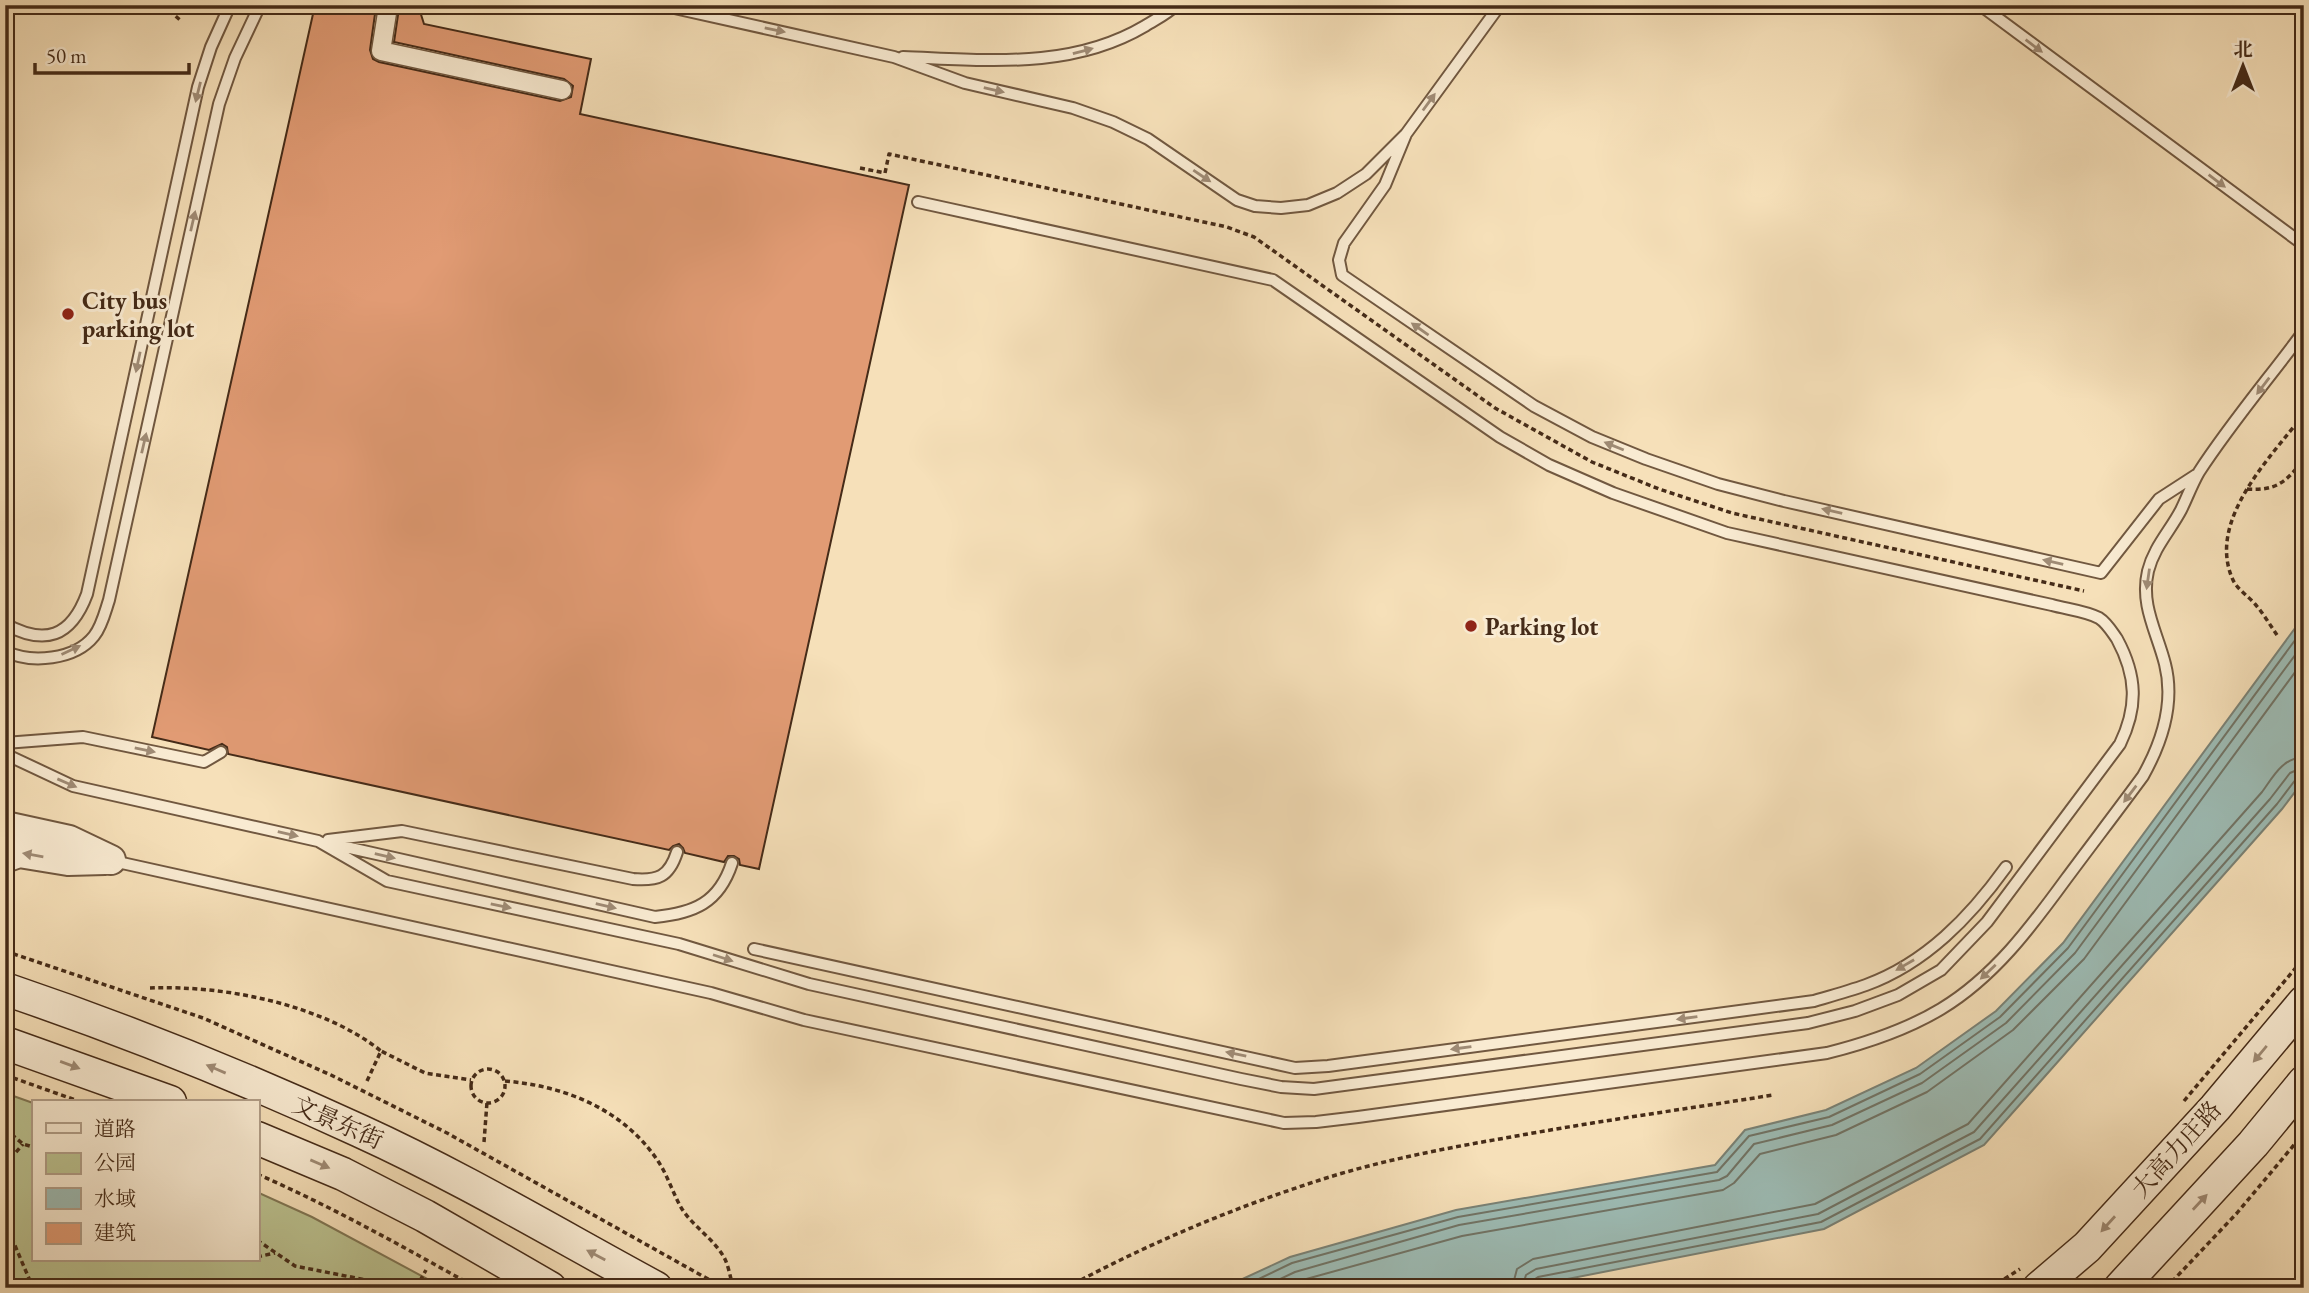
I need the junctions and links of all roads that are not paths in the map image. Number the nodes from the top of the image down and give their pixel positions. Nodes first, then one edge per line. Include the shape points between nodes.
1 (230, 5) edge
2 (260, 5) edge
3 (384, 5) edge
4 (661, 5) edge
5 (1177, 5) edge
6 (1500, 5) edge
7 (1980, 5) edge
8 (894, 57) junction
9 (562, 90) dead end
10 (1406, 134) junction
11 (918, 202) dead end
12 (2304, 245) edge
13 (2304, 331) edge
14 (2199, 473) junction
15 (5, 624) edge
16 (5, 651) edge
17 (5, 743) edge
18 (221, 752) dead end
19 (5, 754) edge
20 (5, 826) edge
21 (318, 841) junction
22 (677, 852) dead end
23 (5, 858) edge
24 (111, 860) junction
25 (732, 863) dead end
26 (2006, 867) dead end
27 (754, 950) dead end
28 (5, 989) edge
29 (2304, 1002) edge
30 (5, 1042) edge
31 (2304, 1082) edge
32 (164, 1100) edge
33 (259, 1139) edge
34 (2032, 1276) edge
35 (550, 1288) edge
36 (656, 1288) edge
37 (2120, 1288) edge

1 -> 15 lane via 198,88 87,594 79,615 55,633 23,634
16 -> 2 lane via 30,658 66,654 93,638 102,622 219,104
3 - 9 street via 387,13 381,51
4 -> 8 lane
8 -> 5 lane via 1037,60 1084,52 1130,35
10 -> 6 lane
7 -> 12 lane
8 -> 10 lane via 965,83 1073,107 1113,122 1148,139 1237,200 1255,206 1308,205 1337,193 1366,174
14 -> 10 lane via 2159,499 2101,573 1729,487 1592,437 1534,406 1342,275 1339,260 1344,243 1385,185
21 -> 11 lane via 387,881 679,944 810,985 1241,1079 1314,1089 1808,1023 1898,995 1941,970 1987,922 2120,744 2130,723 2132,680 2126,655 2099,618 1727,533 1678,517 1613,494 1500,437 1273,280
13 -> 14 lane
14 -> 24 lane via 2148,571 2149,620 2166,665 2168,696 2165,727 2143,776 2026,931 1979,981 1942,1008 1898,1031 1827,1053 1358,1117 1284,1123 804,1020 711,993
17 -> 18 lane via 83,737 204,762
19 -> 21 lane via 73,786
20 - 24 street via 69,840
21 - 22 lane via 402,831 651,880 665,874
21 -> 25 lane via 655,917 700,907 726,881
24 -> 23 street via 68,861 19,853
26 -> 27 lane via 1957,928 1910,963 1868,985 1814,1001 1328,1066 1296,1068
36 -> 28 main road, 文景东街 via 362,1131 215,1068
29 -> 34 main road, 大高力庄路 via 2215,1108 2096,1237
30 -> 32 main road
37 -> 31 main road
33 -> 35 main road, 文景东街 via 355,1180

